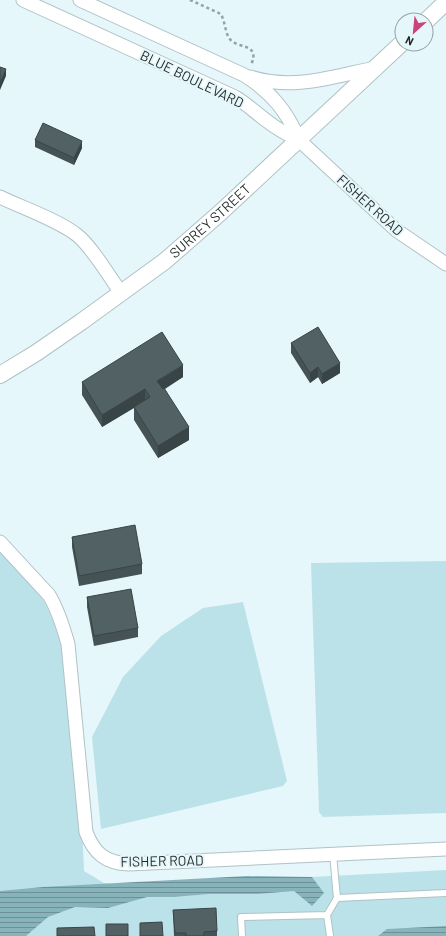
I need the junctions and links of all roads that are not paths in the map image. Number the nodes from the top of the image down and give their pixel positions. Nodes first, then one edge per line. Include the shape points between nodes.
1 (23, 0) edge
2 (80, 0) edge
3 (446, 2) edge
4 (434, 13) edge
5 (394, 51) edge
6 (376, 68) junction
7 (247, 71) junction
8 (299, 140) junction
9 (0, 197) edge
10 (446, 264) edge
11 (121, 293) junction
12 (0, 375) edge
13 (0, 542) edge
14 (446, 849) edge
15 (333, 854) junction
16 (446, 893) edge
17 (337, 898) junction
18 (327, 915) junction
19 (242, 936) edge
20 (330, 936) edge

1 - 8 street, BLUE BOULEVARD via 235,97 267,122
2 - 7 street, BLUE BOULEVARD
3 - 4 street
5 - 6 street, SURREY STREET
6 - 7 street, BLUE BOULEVARD via 298,84 276,83
6 - 8 street, SURREY STREET
7 - 8 street, BLUE BOULEVARD via 283,110 293,124
8 - 10 street, FISHER ROAD via 396,230
8 - 11 street, SURREY STREET via 165,261
9 - 11 street via 76,234
11 - 12 street, SURREY STREET
13 - 15 street, FISHER ROAD via 49,595 64,627 68,644 84,823 89,840 99,854 112,861 129,864
14 - 15 street, FISHER ROAD
15 - 17 lane
16 - 17 lane
17 - 18 lane
18 - 19 lane via 241,917
18 - 20 lane

